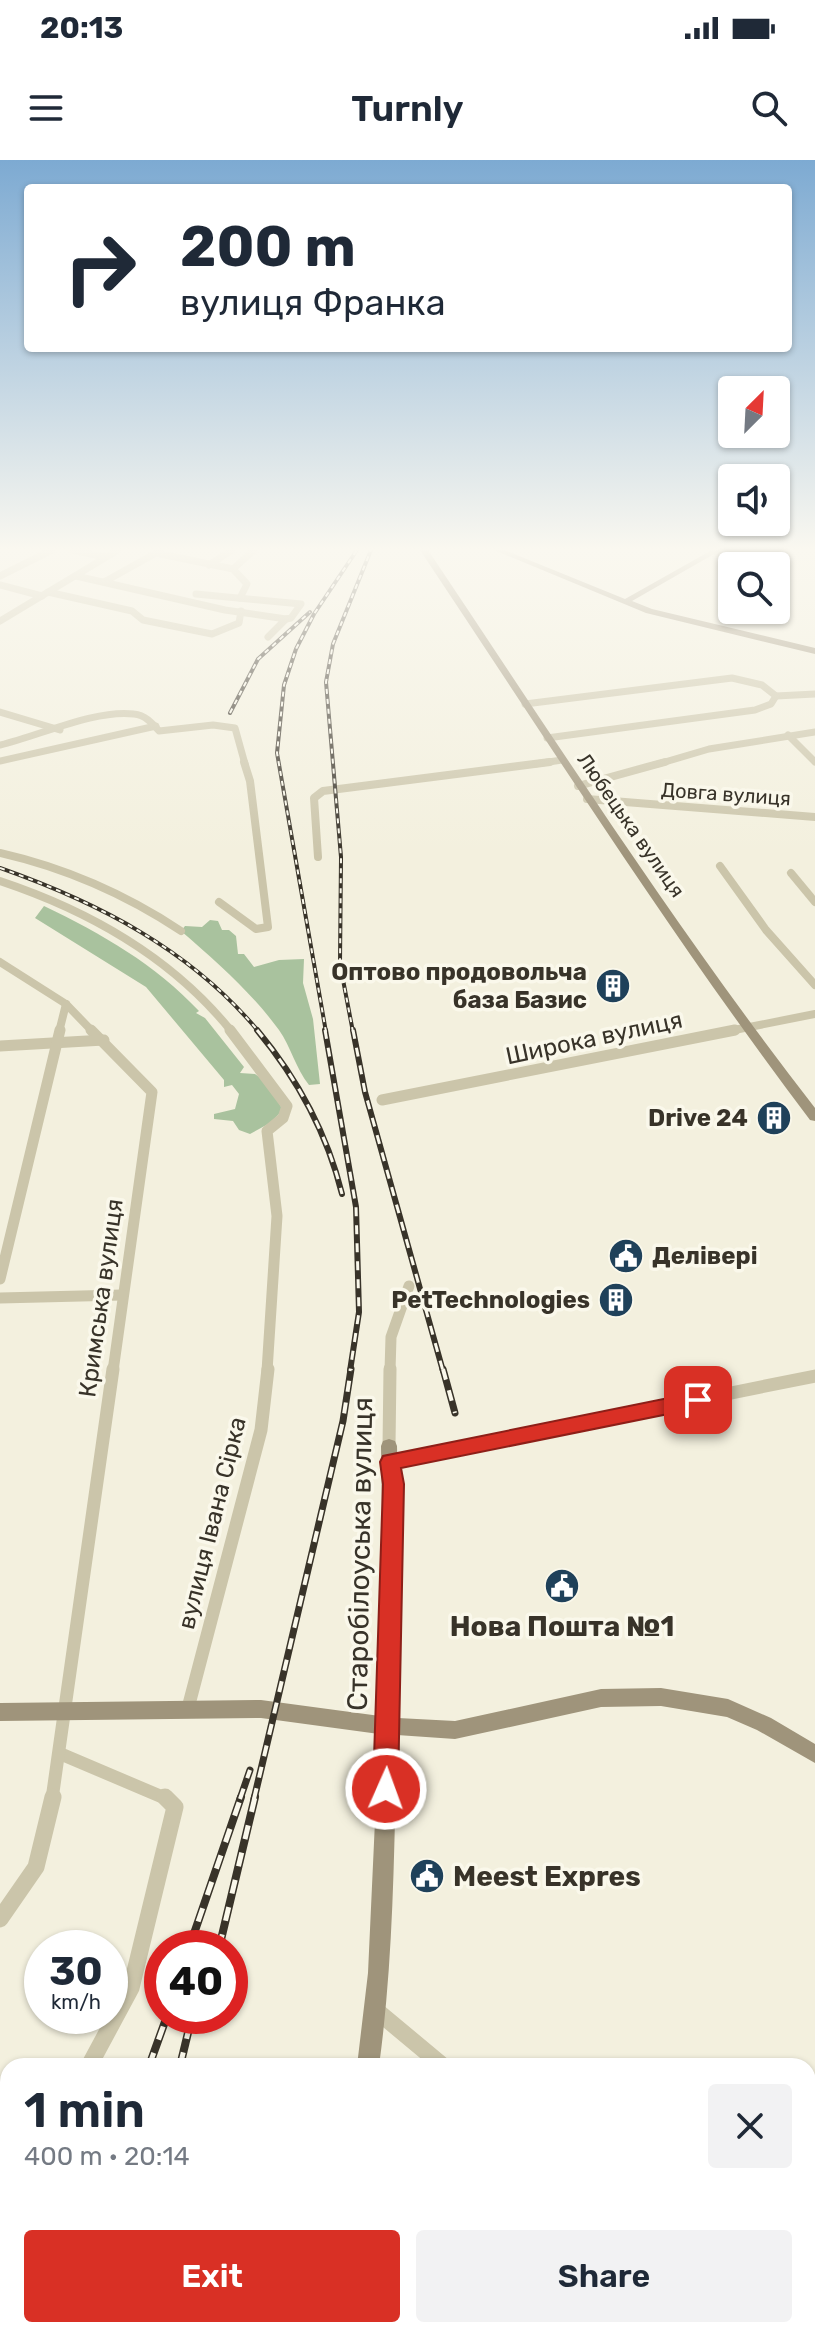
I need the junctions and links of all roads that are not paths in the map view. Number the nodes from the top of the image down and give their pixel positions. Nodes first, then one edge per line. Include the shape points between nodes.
1 (491, 652) edge
2 (815, 694) edge
3 (776, 696) junction
4 (525, 704) junction
5 (0, 712) edge
6 (156, 726) junction
7 (60, 730) junction
8 (815, 732) edge
9 (788, 735) junction
10 (547, 738) junction
11 (0, 745) edge
12 (562, 760) junction
13 (0, 761) edge
14 (815, 762) edge
15 (578, 786) junction
16 (587, 799) junction
17 (815, 817) edge
18 (0, 853) edge
19 (318, 857) dead end
20 (720, 866) dead end
21 (791, 873) dead end
22 (0, 881) edge
23 (219, 902) dead end
24 (815, 902) edge
25 (181, 931) dead end
26 (0, 962) edge
27 (815, 985) edge
28 (66, 1004) junction
29 (815, 1014) edge
30 (746, 1027) junction
31 (104, 1040) junction
32 (54, 1044) junction
33 (0, 1046) edge
34 (382, 1100) dead end
35 (815, 1117) edge
36 (0, 1279) edge
37 (409, 1286) dead end
38 (122, 1295) junction
39 (0, 1298) edge
40 (815, 1376) edge
41 (390, 1454) junction
42 (188, 1708) junction
43 (67, 1710) junction
44 (0, 1712) edge
45 (388, 1726) junction
46 (61, 1754) junction
47 (815, 1754) edge
48 (0, 1919) edge
49 (377, 2011) junction
50 (93, 2058) edge
51 (369, 2058) edge
52 (433, 2058) edge

1 - 4 main road, Любецька вулиця
2 - 3 street
3 - 4 street via 762,685 732,678
3 - 10 street via 755,710
4 - 10 main road, Любецька вулиця
5 - 7 street
6 - 7 street via 135,714 108,715
6 - 13 street
6 - 23 street via 168,732 206,723 235,728 238,734 250,781 268,927 256,929
7 - 11 street
8 - 9 street
9 - 14 street
9 - 15 street via 709,749
10 - 12 main road, Любецька вулиця
12 - 15 main road, Любецька вулиця
12 - 19 street via 323,791 314,798
15 - 16 main road, Любецька вулиця
16 - 17 street, Довга вулиця
16 - 30 main road, Любецька вулиця
18 - 25 street via 44,862 108,887
20 - 27 street
21 - 24 street
22 - 42 street, вулиця Івана Сірка via 99,922 183,980 213,1009 287,1106 282,1121 267,1131 277,1216 261,1430
26 - 28 street, Кримська вулиця
28 - 31 street, Кримська вулиця
28 - 32 street
29 - 30 street, Широка вулиця
30 - 34 street, Широка вулиця
30 - 35 main road, Любецька вулиця
31 - 32 street
31 - 38 street, Кримська вулиця via 152,1092
32 - 33 street
32 - 36 street
37 - 41 street, Старобілоуська вулиця via 391,1337
38 - 39 street
38 - 43 street, Кримська вулиця
40 - 41 street
41 - 45 main road, Старобілоуська вулиця
42 - 43 main road
42 - 45 main road via 278,1711
43 - 44 main road
43 - 46 street, Кримська вулиця
45 - 47 main road via 455,1730 601,1698 661,1697 728,1708
45 - 49 main road, Старобілоуська вулиця
46 - 48 street, Кримська вулиця via 36,1867
46 - 50 street via 164,1796 175,1807 131,1988
49 - 51 main road, Старобілоуська вулиця
49 - 52 street

